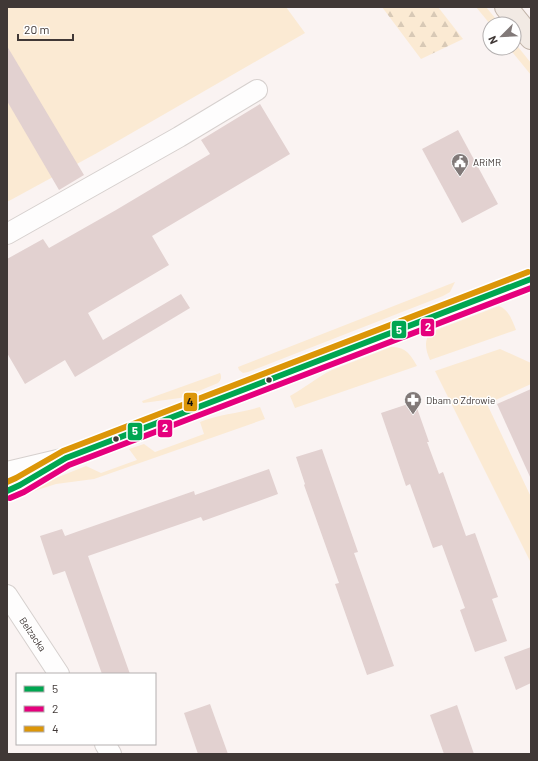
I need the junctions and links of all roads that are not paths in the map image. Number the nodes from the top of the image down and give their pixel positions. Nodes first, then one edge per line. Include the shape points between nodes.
1 (506, 7) edge
2 (531, 38) edge
3 (257, 90) dead end
4 (7, 234) edge
5 (531, 279) edge
6 (66, 458) junction
7 (7, 472) edge
8 (7, 491) edge
9 (7, 595) edge
10 (58, 673) edge
11 (106, 745) edge
12 (111, 754) edge

1 - 2 main road
3 - 4 street
5 - 6 street
6 - 7 street
6 - 8 street
9 - 10 street, Belzacka
11 - 12 street

